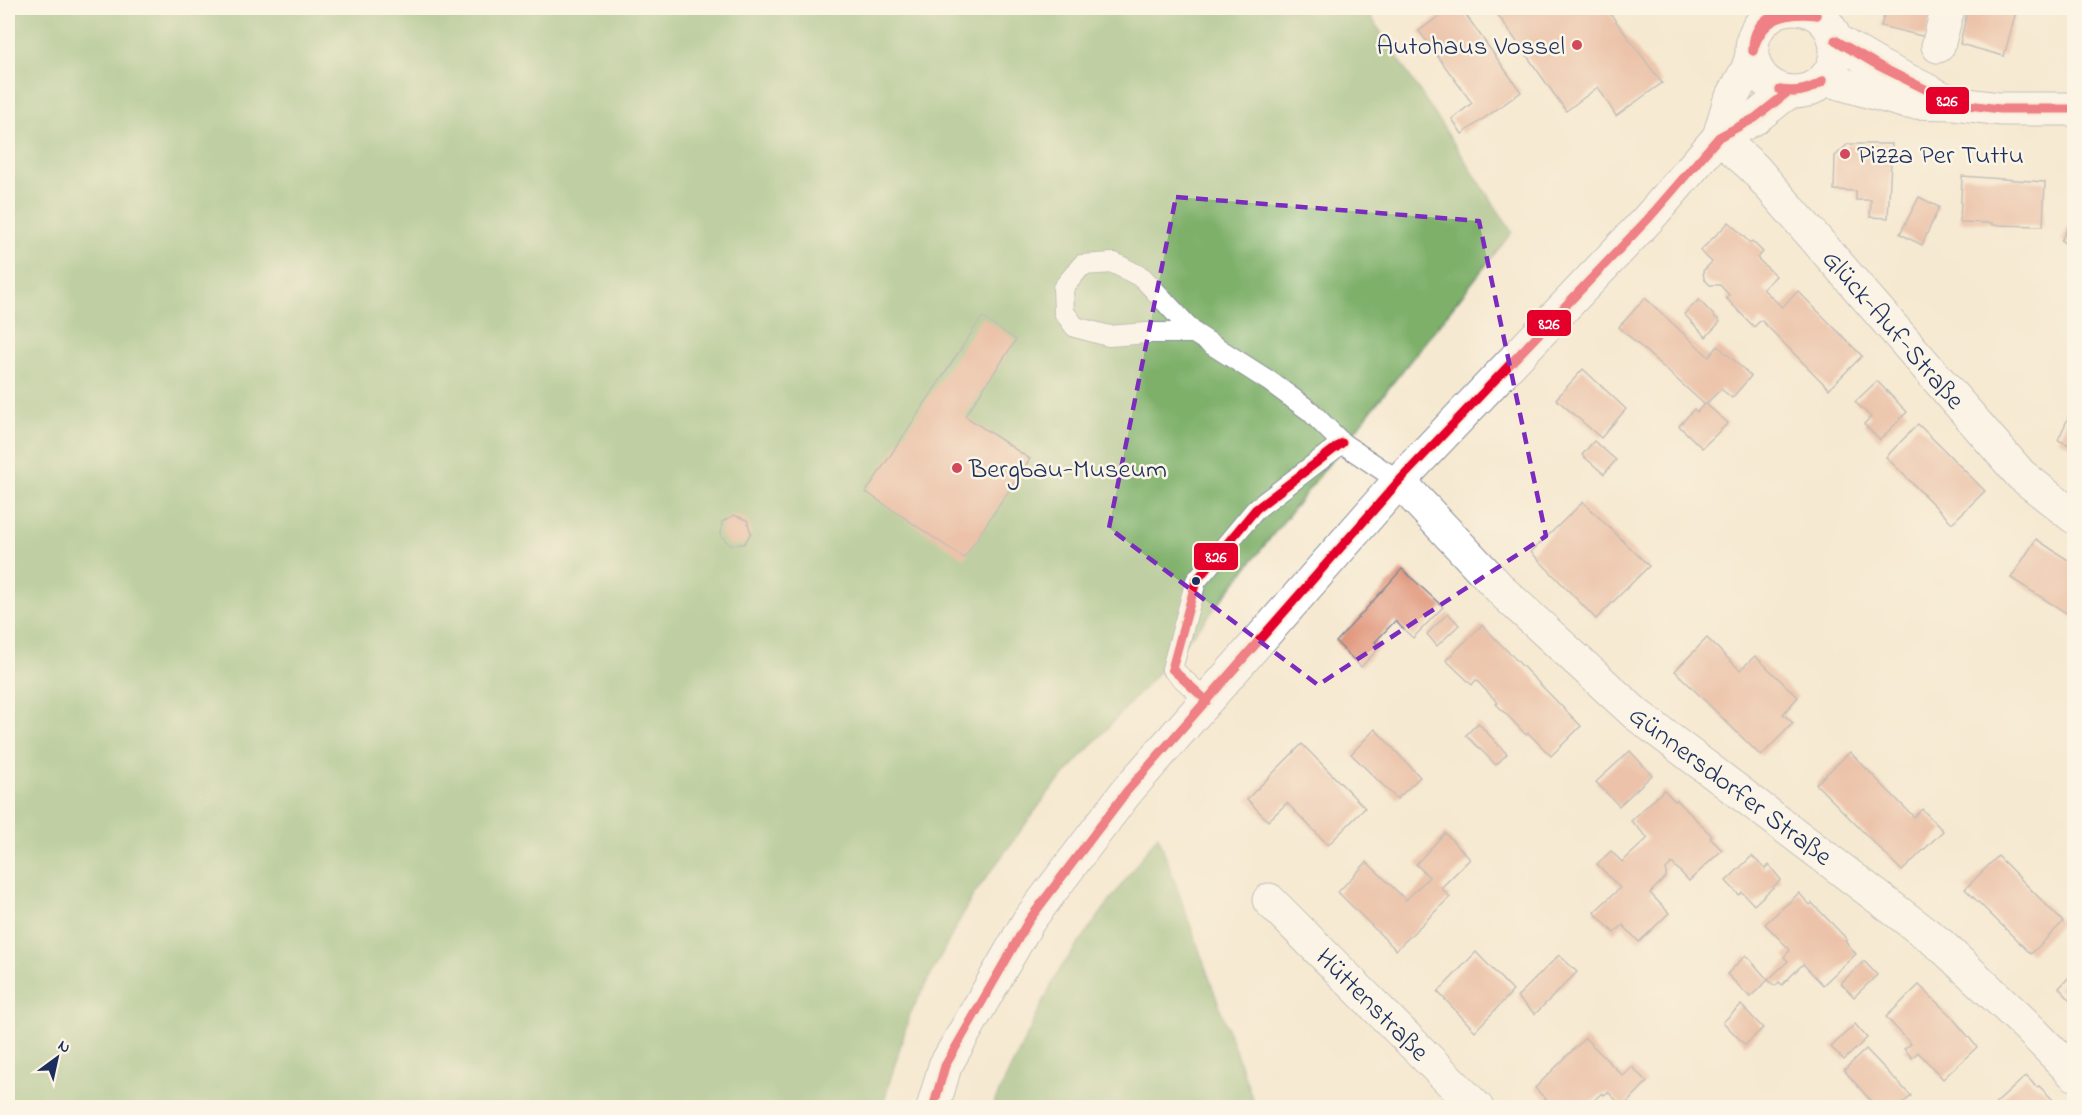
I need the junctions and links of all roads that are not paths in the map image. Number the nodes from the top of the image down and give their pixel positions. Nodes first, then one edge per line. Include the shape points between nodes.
1 (1798, 8) edge
2 (1948, 8) edge
3 (1753, 30) edge
4 (1835, 40) junction
5 (1938, 46) dead end
6 (1825, 79) junction
7 (1788, 92) junction
8 (1953, 104) junction
9 (2074, 109) edge
10 (1719, 137) junction
11 (1194, 333) junction
12 (1342, 442) junction
13 (1400, 481) junction
14 (2074, 517) edge
15 (1207, 701) junction
16 (1269, 900) dead end
17 (2074, 1074) edge
18 (933, 1107) edge
19 (1477, 1107) edge

1 - 3 street via 1779,11
1 - 4 street via 1820,17
2 - 5 street
3 - 7 street via 1756,68 1775,88
3 - 10 street via 1748,68 1729,103
4 - 6 street via 1837,54
4 - 8 street
6 - 7 street via 1814,88
6 - 8 street via 1906,102
7 - 10 street via 1755,118
8 - 9 street
10 - 13 street via 1648,219
10 - 14 street, Glück-Auf-Straße via 1754,168 2021,476
11 - 11 lane via 1143,278 1113,263 1082,265 1063,288 1064,312 1076,327 1109,336
11 - 12 lane via 1310,411
12 - 13 lane
12 - 15 lane via 1256,509 1196,581 1172,669
13 - 15 street
13 - 17 street, Günnersdorfer Straße via 1505,594 1635,714 1941,945
15 - 18 street via 1127,791 1029,920 945,1066
16 - 19 street, Hüttenstraße

